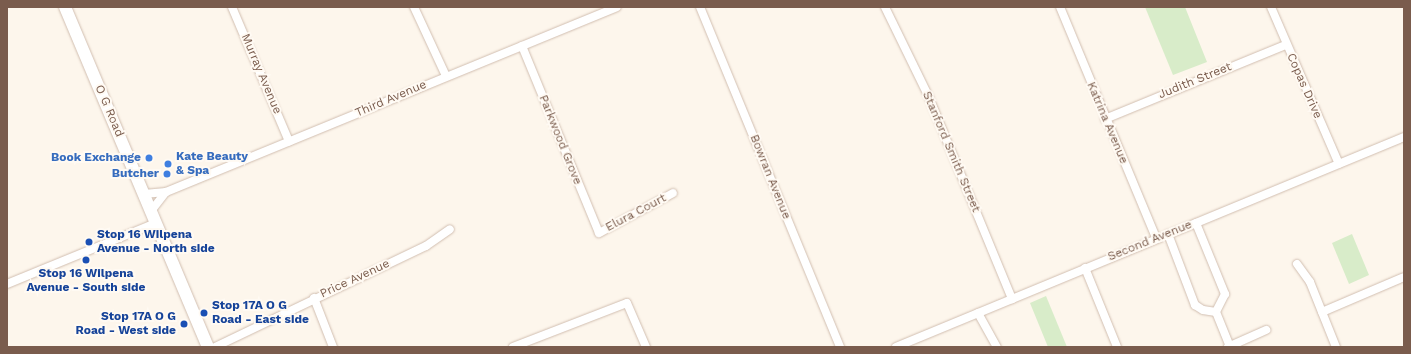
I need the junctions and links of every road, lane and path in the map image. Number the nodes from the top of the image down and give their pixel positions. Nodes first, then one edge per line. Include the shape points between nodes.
1 (65, 7) edge
2 (232, 7) edge
3 (414, 7) edge
4 (616, 7) edge
5 (700, 7) edge
6 (885, 7) edge
7 (1060, 7) edge
8 (1271, 7) edge
9 (1285, 45) junction
10 (522, 46) junction
11 (446, 76) junction
12 (1105, 119) junction
13 (1404, 137) edge
14 (289, 141) junction
15 (1339, 164) junction
16 (166, 192) junction
17 (673, 193) dead end
18 (144, 194) junction
19 (151, 211) junction
20 (1196, 222) junction
21 (156, 223) junction
22 (450, 229) dead end
23 (599, 233) joint
24 (1168, 234) junction
25 (1156, 238) junction
26 (1297, 264) dead end
27 (1085, 268) junction
28 (1404, 277) edge
29 (7, 284) edge
30 (314, 298) junction
31 (1012, 299) junction
32 (1216, 312) junction
33 (1322, 312) junction
34 (978, 313) junction
35 (1266, 330) dead end
36 (208, 347) edge
37 (215, 347) edge
38 (333, 347) edge
39 (513, 347) edge
40 (646, 347) edge
41 (840, 347) edge
42 (897, 347) edge
43 (997, 347) edge
44 (1117, 347) edge
45 (1229, 347) edge
46 (1336, 347) edge

1 - 18 main road, O G Road
2 - 14 street, Murray Avenue
3 - 11 street
4 - 10 street, Third Avenue
5 - 41 street, Bowran Avenue
6 - 31 street, Stanford Smith Street via 928,95
7 - 12 street, Katrina Avenue
8 - 9 street, Copas Drive
9 - 12 street, Judith Street
9 - 15 street, Copas Drive
10 - 11 street, Third Avenue
10 - 23 street, Parkwood Grove
11 - 14 street, Third Avenue
12 - 25 street, Katrina Avenue
13 - 15 street, Second Avenue
14 - 16 street, Third Avenue
15 - 20 street, Second Avenue
16 - 18 street, Third Avenue
16 - 19 street, Third Avenue
17 - 23 street, Elura Court
18 - 19 main road, O G Road
19 - 21 main road, O G Road
20 - 24 street, Second Avenue
20 - 32 street via 1225,294
21 - 29 street
21 - 36 main road, O G Road
22 - 30 street, Price Avenue via 426,246
24 - 25 street, Second Avenue
24 - 32 street via 1195,305
25 - 27 street, Second Avenue
26 - 33 street via 1310,282
27 - 31 street, Second Avenue
27 - 44 street
28 - 33 street
30 - 37 street, Price Avenue
30 - 38 street
31 - 34 street, Second Avenue
32 - 45 street
33 - 46 street
34 - 42 street, Second Avenue
34 - 43 street
35 - 45 street
39 - 40 street via 628,303

